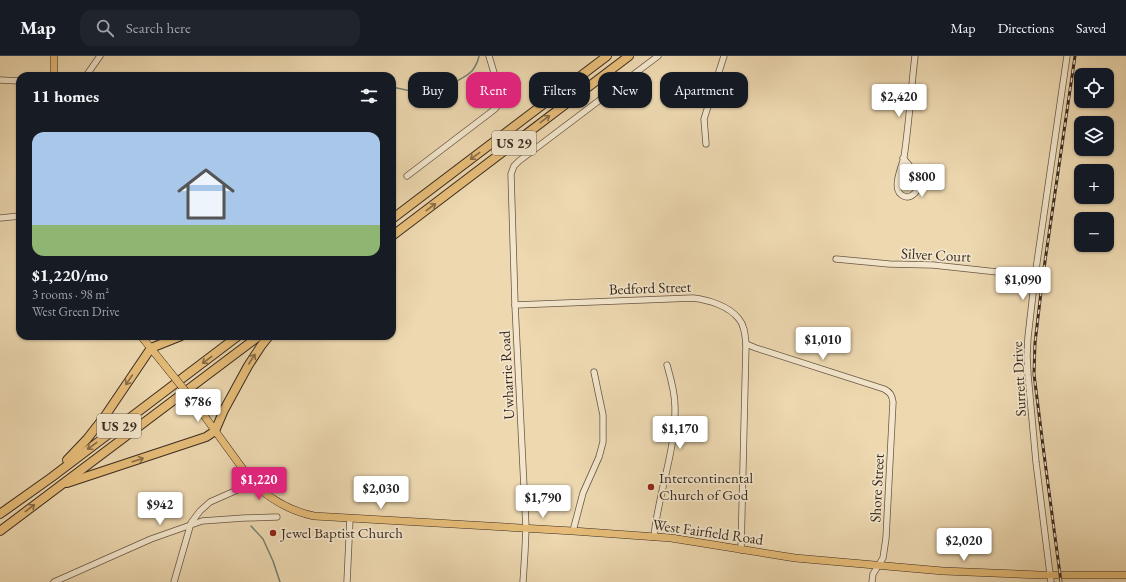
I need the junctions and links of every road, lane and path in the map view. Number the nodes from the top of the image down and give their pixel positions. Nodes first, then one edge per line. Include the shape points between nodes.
1 (54, 56) edge
2 (100, 56) edge
3 (489, 56) edge
4 (607, 56) edge
5 (629, 56) edge
6 (658, 56) edge
7 (724, 56) edge
8 (915, 56) edge
9 (1067, 56) edge
10 (54, 72) edge
11 (89, 72) edge
12 (0, 80) edge
13 (16, 81) edge
14 (706, 144) dead end
15 (904, 158) junction
16 (407, 176) dead end
17 (396, 216) edge
18 (16, 217) edge
19 (0, 218) edge
20 (8, 218) junction
21 (16, 219) edge
22 (396, 233) edge
23 (836, 259) dead end
24 (1035, 276) junction
25 (515, 305) junction
26 (144, 340) edge
27 (171, 340) edge
28 (233, 340) edge
29 (254, 340) edge
30 (266, 340) edge
31 (746, 344) junction
32 (151, 348) junction
33 (667, 365) dead end
34 (594, 372) dead end
35 (215, 431) junction
36 (52, 477) junction
37 (253, 483) junction
38 (61, 485) junction
39 (0, 514) edge
40 (277, 517) dead end
41 (350, 518) junction
42 (190, 525) junction
43 (526, 528) junction
44 (0, 531) edge
45 (573, 531) junction
46 (654, 537) junction
47 (741, 550) junction
48 (878, 566) junction
49 (1126, 576) edge
50 (1050, 579) edge
51 (54, 582) edge
52 (174, 582) edge
53 (347, 582) edge
54 (523, 582) edge
55 (872, 582) edge

1 - 10 main road
2 - 11 street
3 - 16 street via 500,94 498,105
4 -> 17 highway, US 29
22 -> 5 highway, US 29
6 - 25 street, Uwharrie Road via 518,161 513,168 511,188
7 - 14 street via 704,119
8 - 15 street
9 - 24 street, Surrett Drive
12 - 13 street
15 - 15 street via 898,190 905,197 916,192 918,179
18 - 20 street
19 - 20 street
20 - 21 street
23 - 24 street, Silver Court via 933,265
24 - 50 street, Surrett Drive via 1027,356
25 - 31 street, Bedford Street via 700,299 730,311 739,319
25 - 43 street, Uwharrie Road
26 - 32 main road, West Fairfield Road
27 - 32 highway
28 -> 36 highway, US 29
29 - 38 highway, US 29
35 -> 30 highway via 248,366
31 - 47 street, Bedford Street
31 - 48 street, Shore Street via 884,389 892,398 886,538 883,558
32 - 35 main road, West Fairfield Road, bridge
32 -> 36 highway via 105,416
33 - 46 street via 673,385 675,423
34 - 45 street via 603,415 603,442 583,493
35 - 37 main road, West Fairfield Road
38 -> 35 highway via 206,437
36 - 39 highway, US 29
37 - 41 main road, West Fairfield Road via 273,500 296,511 314,516
37 - 42 street via 210,502
44 -> 38 highway, US 29
40 - 42 street via 202,521
41 - 43 main road, West Fairfield Road
41 - 53 street
42 - 51 street via 151,539
42 - 52 street
43 - 45 main road, West Fairfield Road
43 - 54 street, Uwharrie Road
45 - 46 main road, West Fairfield Road
46 - 47 main road, West Fairfield Road
47 - 48 main road, West Fairfield Road
48 - 50 main road, West Fairfield Road
48 - 55 street, Shore Street
49 - 50 main road, West Fairfield Road

